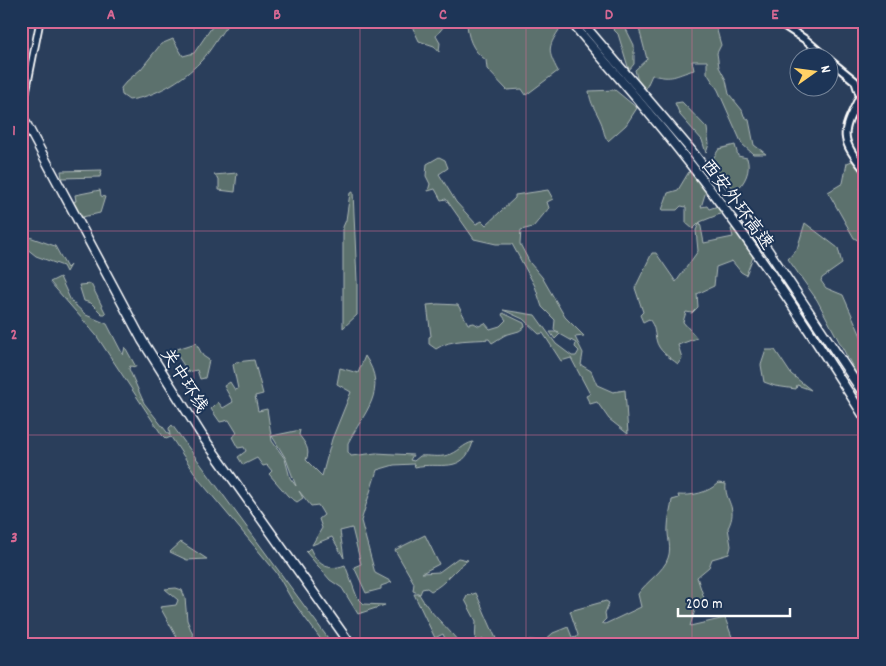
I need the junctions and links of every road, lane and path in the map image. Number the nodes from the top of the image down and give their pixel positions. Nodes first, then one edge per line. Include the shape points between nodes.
1 (40, 21) edge
2 (570, 21) edge
3 (582, 21) edge
4 (777, 21) edge
5 (816, 48) edge
6 (838, 67) edge
7 (21, 117) edge
8 (865, 170) edge
9 (865, 396) edge
10 (865, 418) edge
11 (347, 645) edge
12 (351, 645) edge

1 - 7 street
2 - 10 highway, 西安外环高速 via 666,134 759,256
3 - 9 highway, 西安外环高速 via 691,150 775,260
4 - 5 main road
6 - 8 main road via 855,81 860,96 845,130 849,151
7 - 11 highway, 关中环线 via 139,342 200,439
7 - 12 highway, 关中环线 via 142,340 203,437

